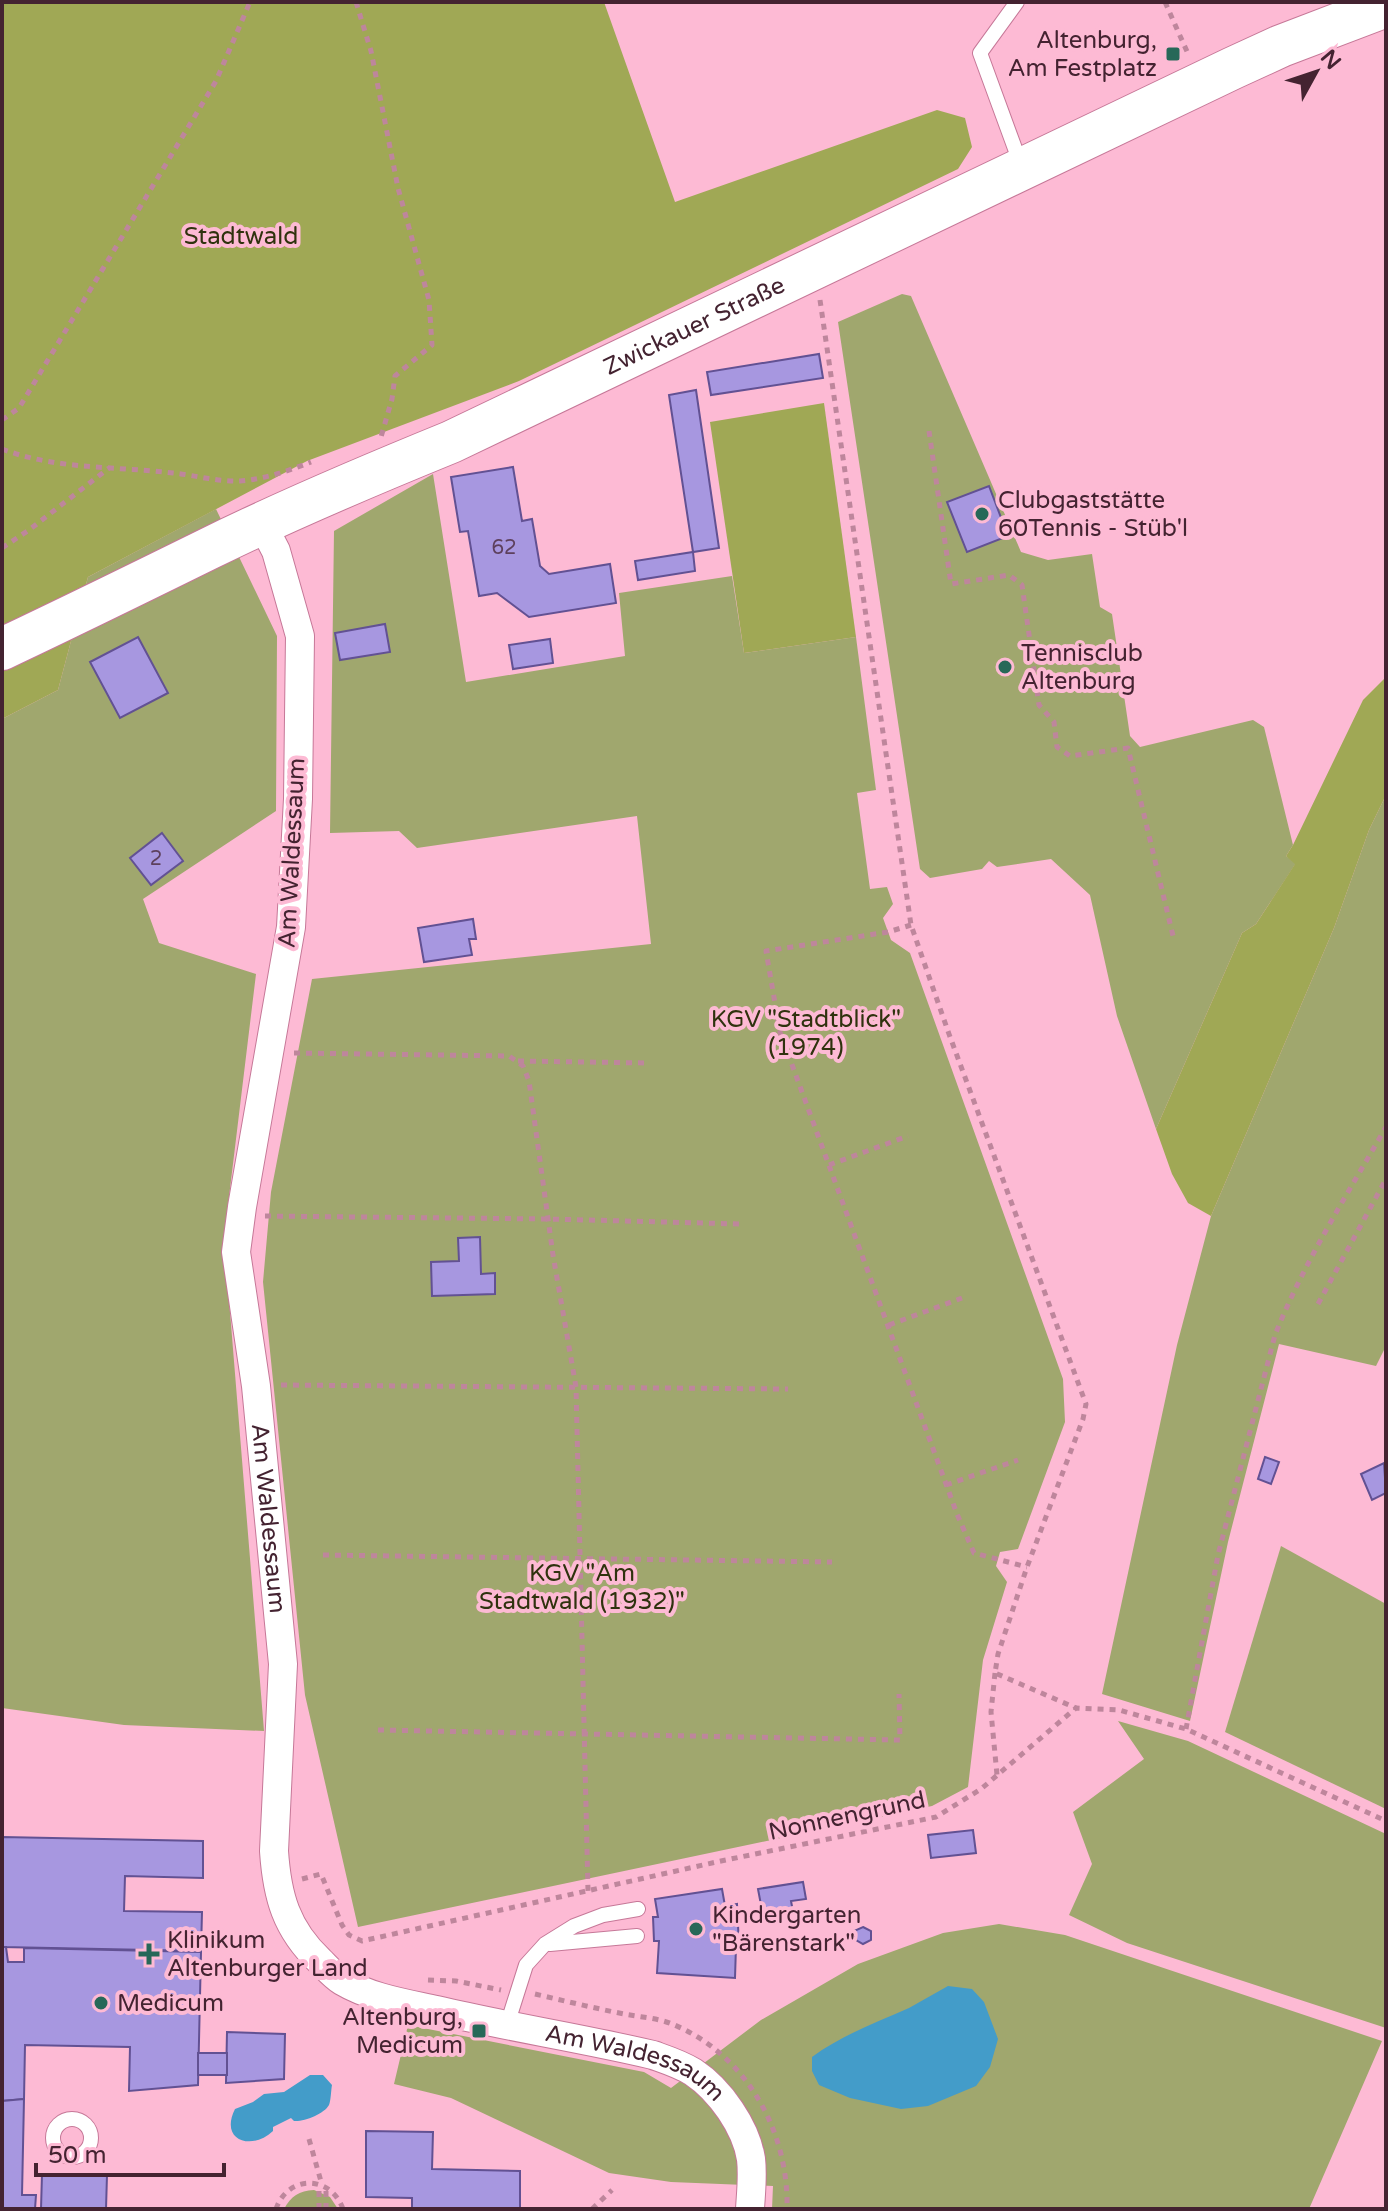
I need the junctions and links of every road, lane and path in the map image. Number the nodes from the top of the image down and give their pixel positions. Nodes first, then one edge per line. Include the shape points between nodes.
1 (250, 2) edge
2 (356, 2) edge
3 (1017, 2) edge
4 (1165, 2) edge
5 (1386, 6) edge
6 (1202, 83) junction
7 (1022, 169) junction
8 (815, 269) junction
9 (2, 420) edge
10 (929, 431) dead end
11 (2, 449) edge
12 (315, 460) dead end
13 (109, 468) junction
14 (388, 468) junction
15 (262, 524) junction
16 (2, 548) edge
17 (2, 649) edge
18 (911, 925) junction
19 (1174, 940) dead end
20 (270, 1051) junction
21 (517, 1060) junction
22 (649, 1063) dead end
23 (1386, 1127) edge
24 (908, 1136) dead end
25 (829, 1165) junction
26 (1386, 1179) edge
27 (242, 1207) junction
28 (548, 1219) junction
29 (741, 1224) dead end
30 (962, 1298) dead end
31 (1318, 1304) dead end
32 (889, 1325) junction
33 (256, 1386) junction
34 (576, 1387) junction
35 (788, 1389) dead end
36 (1018, 1460) dead end
37 (946, 1485) junction
38 (323, 1555) dead end
39 (578, 1559) junction
40 (832, 1562) dead end
41 (1027, 1567) junction
42 (995, 1673) junction
43 (899, 1694) dead end
44 (1076, 1708) junction
45 (1186, 1729) junction
46 (378, 1730) dead end
47 (583, 1733) junction
48 (997, 1775) junction
49 (1386, 1821) edge
50 (300, 1880) dead end
51 (588, 1891) junction
52 (638, 1909) dead end
53 (637, 1936) dead end
54 (545, 1944) junction
55 (507, 2025) junction
56 (309, 2139) dead end
57 (323, 2186) junction
58 (612, 2190) dead end
59 (276, 2209) edge
60 (319, 2209) edge
61 (326, 2209) edge
62 (343, 2209) edge
63 (592, 2209) edge
64 (750, 2209) edge

1 - 9 path via 216,81 19,408
2 - 14 path via 429,300 432,345 395,376 379,443
3 - 7 lane via 980,53
4 - 6 path
5 - 6 street, Zwickauer Straße
6 - 7 street, Zwickauer Straße
7 - 8 street, Zwickauer Straße
8 - 14 street, Zwickauer Straße
8 - 18 path
10 - 19 path via 951,584 1009,575 1022,585 1039,705 1054,722 1057,747 1070,756 1128,748
11 - 13 path via 53,463
12 - 13 path via 276,475 237,481
13 - 16 path
14 - 15 street, Zwickauer Straße
15 - 17 street, Zwickauer Straße
15 - 20 street, Am Waldessaum via 276,551 300,636 291,927
18 - 25 path via 766,951 780,1032
18 - 41 path via 1086,1404
20 - 21 path via 502,1055
20 - 27 street, Am Waldessaum
21 - 22 path
21 - 28 path via 529,1081
23 - 45 path via 1308,1264 1275,1335 1218,1555
24 - 25 path
25 - 32 path
26 - 31 path
27 - 28 path via 267,1217
27 - 33 street, Am Waldessaum via 236,1252
28 - 29 path
28 - 34 path
30 - 32 path
32 - 37 path
33 - 34 path
33 - 55 street, Am Waldessaum via 283,1664 274,1851 284,1910 307,1950 340,1980 372,1996
34 - 35 path
34 - 39 path
36 - 37 path
37 - 41 path via 974,1553
38 - 39 path
39 - 40 path
39 - 47 path
41 - 42 path
42 - 44 path
42 - 48 path via 991,1712
43 - 47 path via 900,1740
44 - 45 path via 1119,1710
44 - 48 path, Nonnengrund
45 - 49 path
46 - 47 path
47 - 51 path
48 - 51 path, Nonnengrund via 936,1817
50 - 51 path, Nonnengrund via 321,1874 342,1925 362,1941
52 - 54 lane via 603,1915
53 - 54 lane
54 - 55 lane via 526,1965
55 - 64 street, Am Waldessaum via 653,2055 696,2074 731,2111 743,2135 751,2157
56 - 57 path
57 - 59 path via 298,2185 287,2191
57 - 60 path
57 - 61 path
57 - 62 path via 333,2191
58 - 63 path

